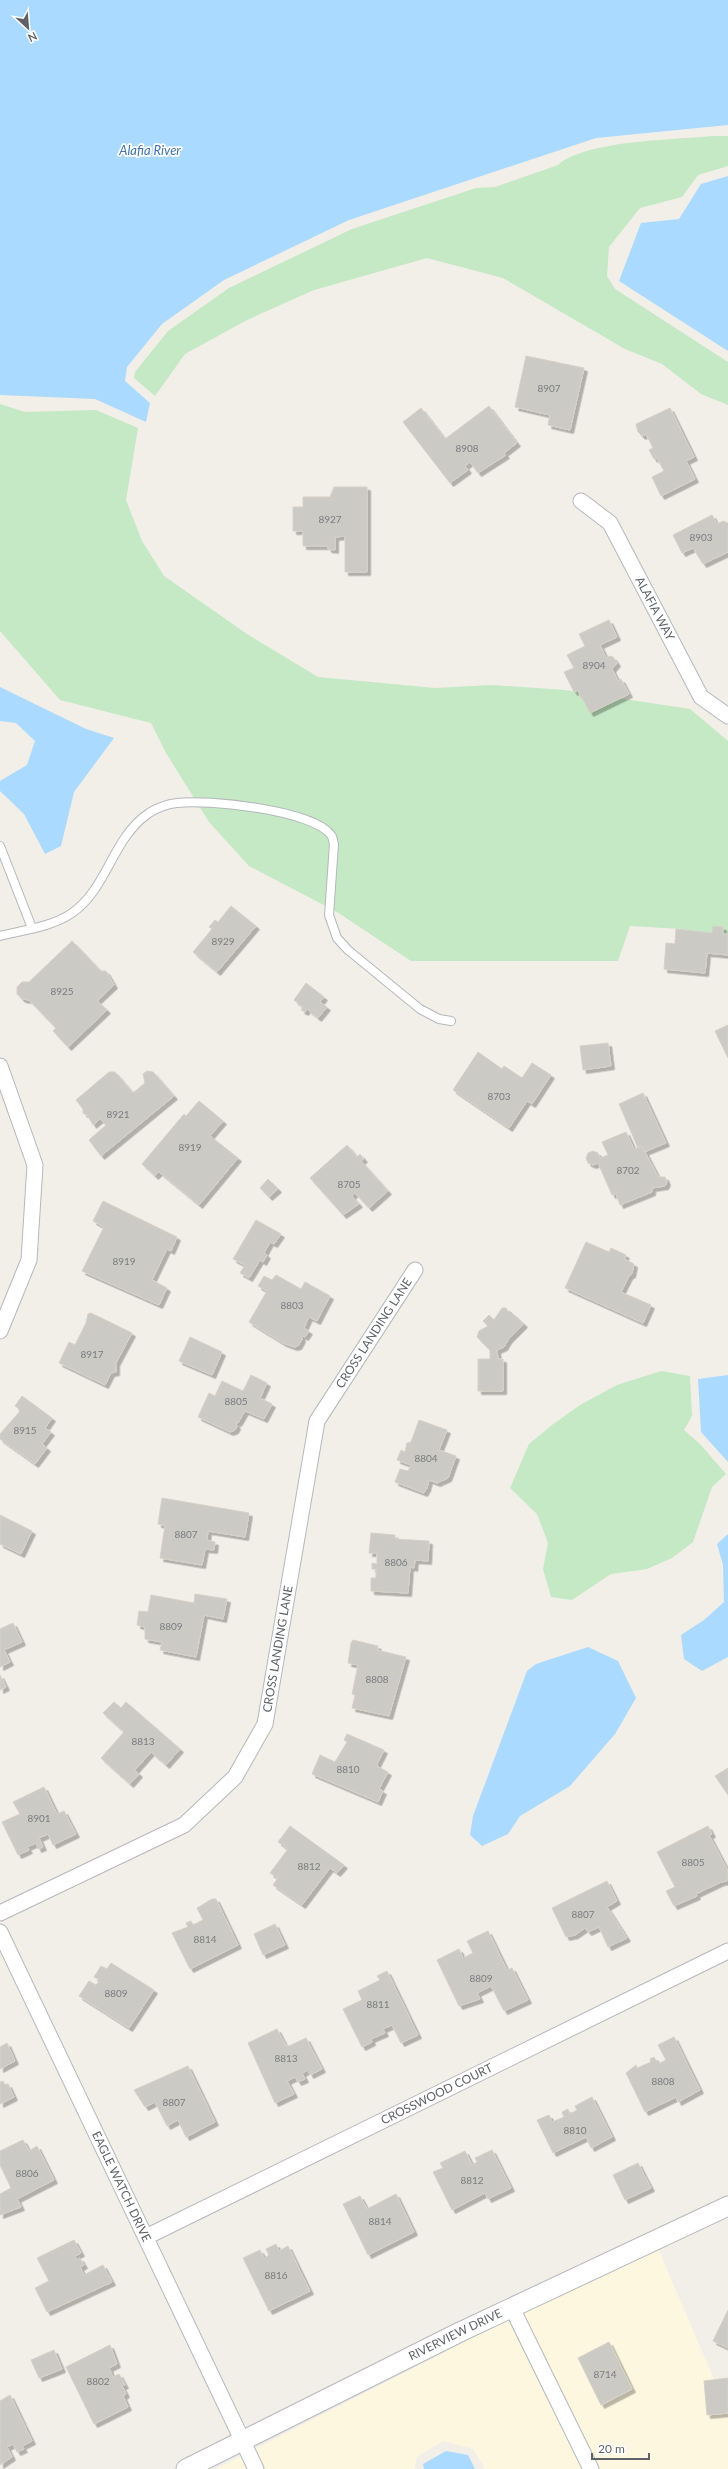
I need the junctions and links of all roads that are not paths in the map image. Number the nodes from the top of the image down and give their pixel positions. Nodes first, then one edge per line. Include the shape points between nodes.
1 (581, 501) dead end
2 (728, 716) edge
3 (0, 846) edge
4 (32, 928) junction
5 (0, 936) edge
6 (451, 1021) dead end
7 (0, 1066) edge
8 (415, 1270) dead end
9 (0, 1331) edge
10 (0, 1913) edge
11 (0, 1932) edge
12 (728, 1952) edge
13 (728, 2206) edge
14 (146, 2237) junction
15 (512, 2308) junction
16 (244, 2440) junction
17 (186, 2469) edge
18 (256, 2469) edge
19 (591, 2469) edge

1 - 2 street, ALAFIA WAY via 610,523 701,697
3 - 4 lane
4 - 5 lane
4 - 6 lane via 61,919 84,902 128,832 149,813 164,805 177,802 247,806 283,813 318,826 331,835 334,850 329,915 337,938 420,1009 439,1019
7 - 9 street via 35,1165 29,1260
8 - 10 street, CROSS LANDING LANE via 317,1421 265,1724 235,1777 184,1825
11 - 14 street, EAGLE WATCH DRIVE
12 - 14 street, CROSSWOOD COURT
13 - 15 street, RIVERVIEW DRIVE
14 - 16 street, EAGLE WATCH DRIVE
15 - 16 street, RIVERVIEW DRIVE
15 - 19 street
16 - 17 street, RIVERVIEW DRIVE
16 - 18 street, EAGLE WATCH DRIVE

